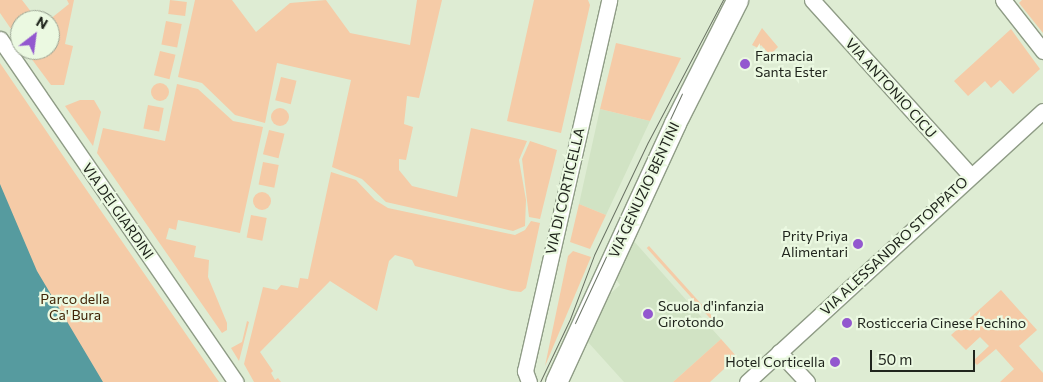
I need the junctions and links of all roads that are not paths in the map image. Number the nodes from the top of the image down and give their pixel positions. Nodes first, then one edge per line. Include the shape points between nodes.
1 (609, 0) edge
2 (737, 0) edge
3 (812, 0) edge
4 (1003, 0) edge
5 (0, 39) edge
6 (1043, 51) edge
7 (1043, 111) edge
8 (970, 175) junction
9 (779, 352) junction
10 (236, 382) edge
11 (530, 382) edge
12 (556, 382) edge
13 (747, 382) edge
14 (807, 382) edge

1 - 11 street, VIA DI CORTICELLA via 526,364 525,375
2 - 12 street, VIA GENUZIO BENTINI via 675,123
3 - 8 street, VIA ANTONIO CICU
4 - 6 street
5 - 10 street, VIA DEI GIARDINI
7 - 8 street, VIA ALESSANDRO STOPPATO
8 - 9 street, VIA ALESSANDRO STOPPATO
9 - 13 street, VIA ALESSANDRO STOPPATO
9 - 14 street

